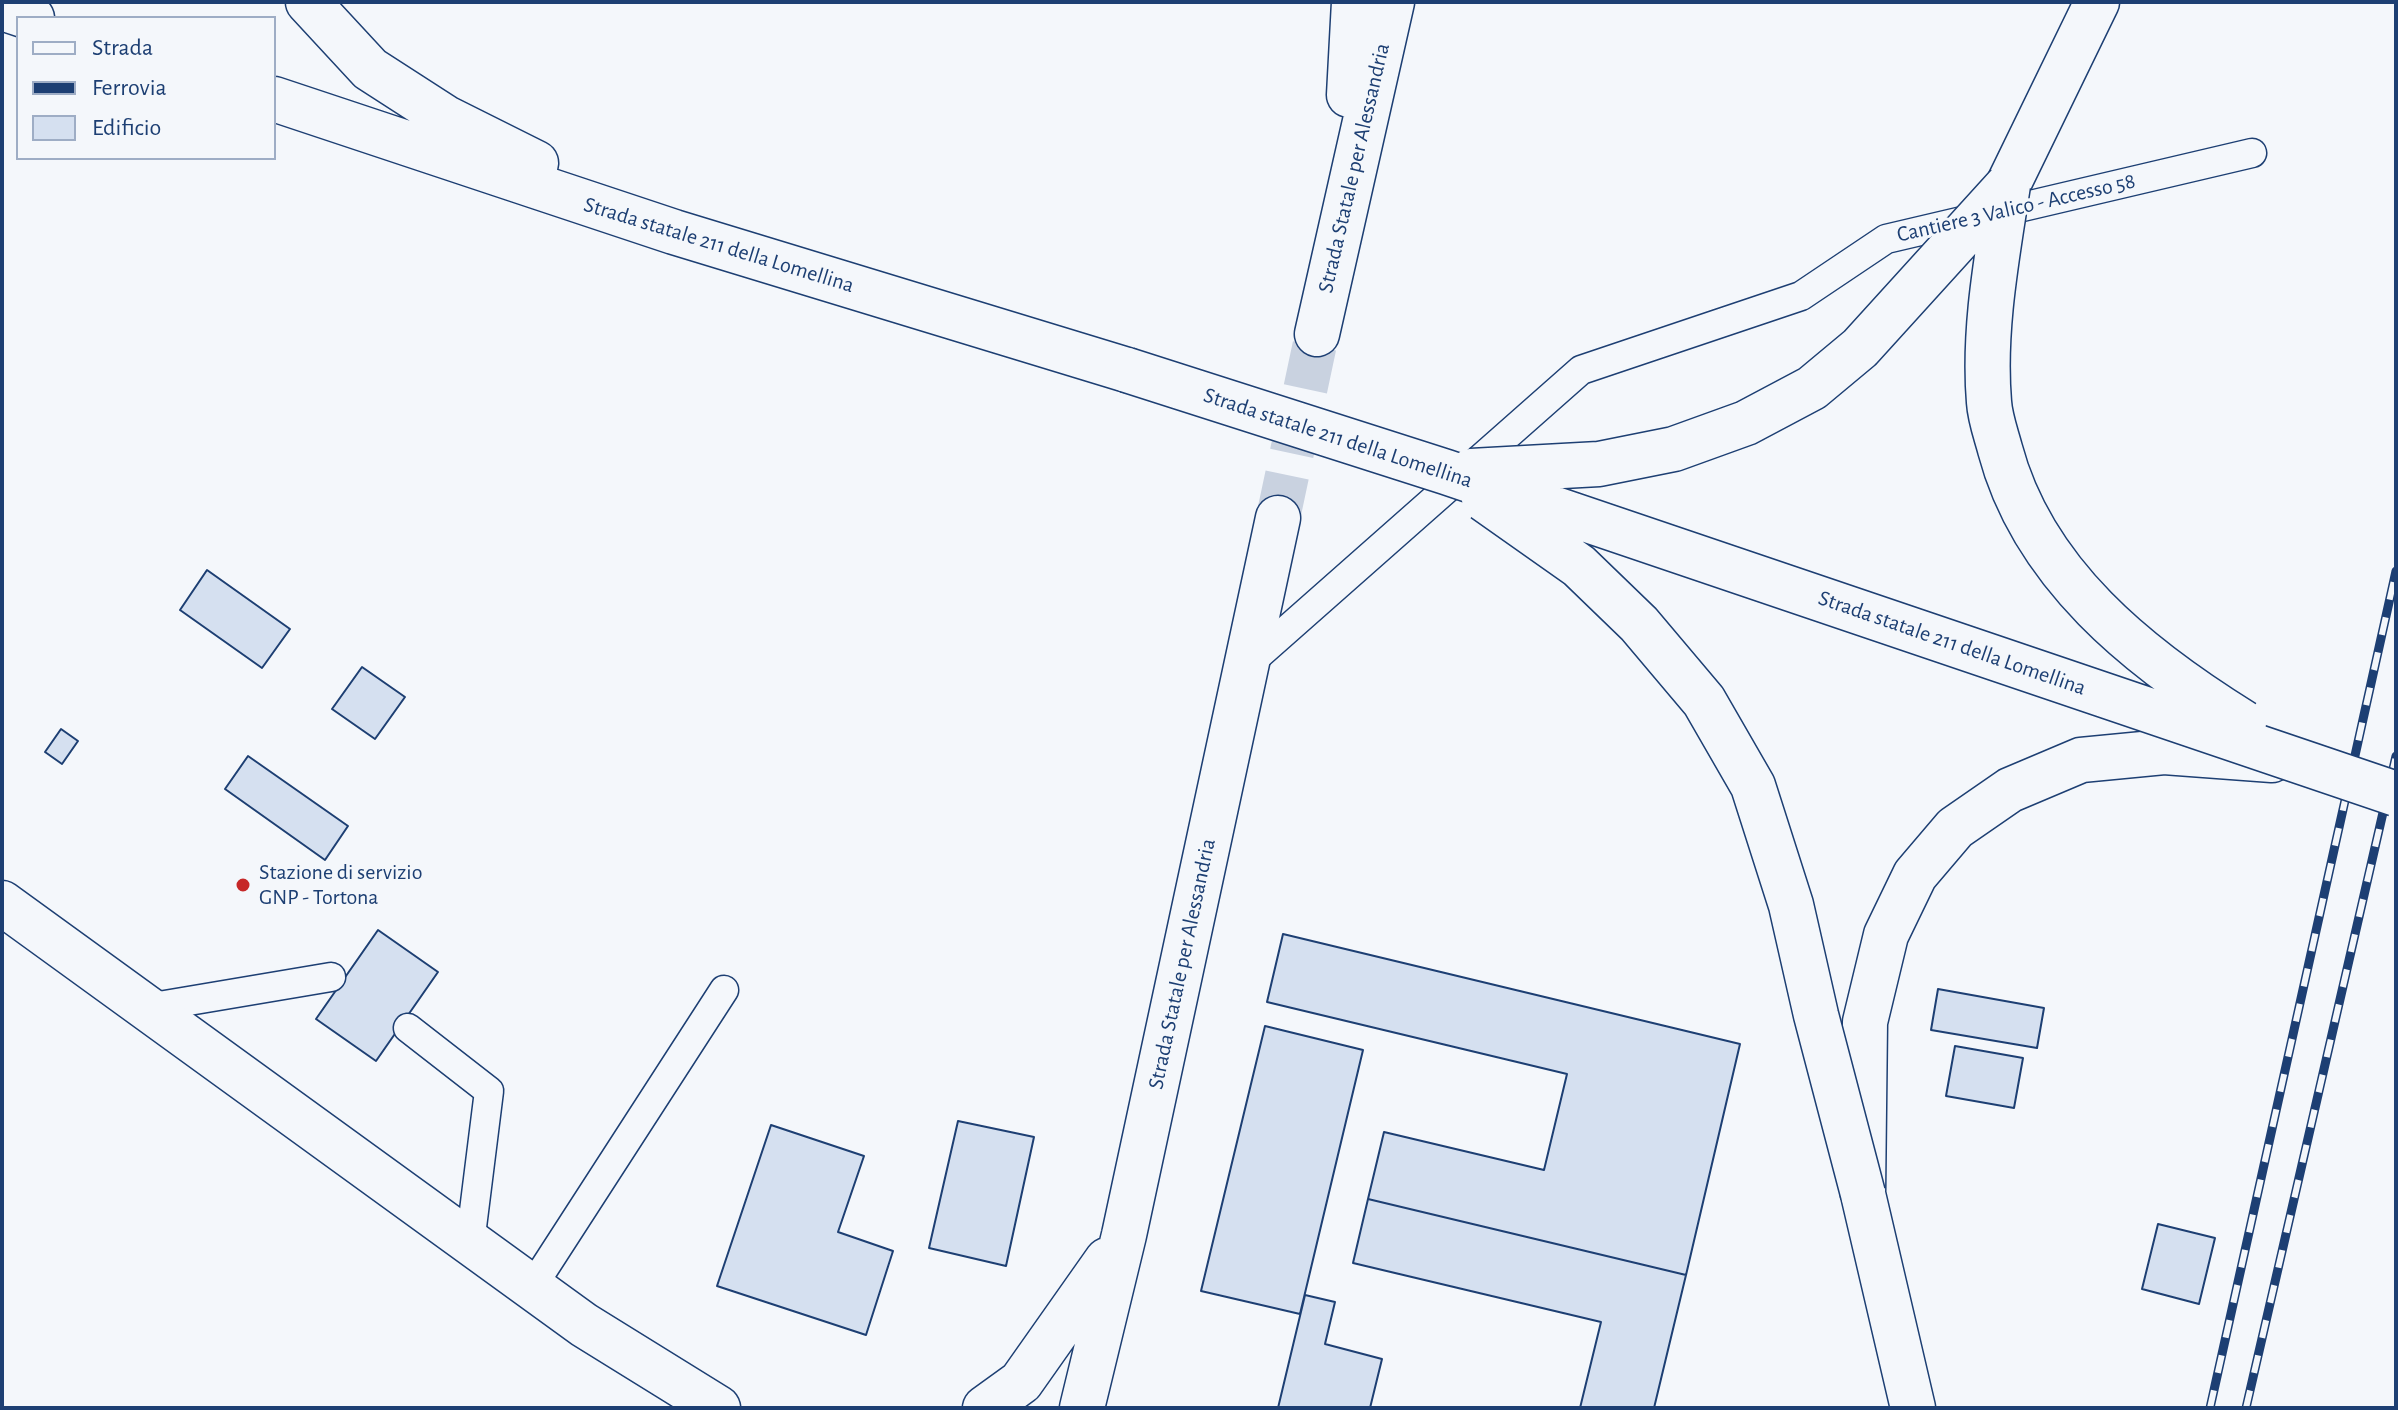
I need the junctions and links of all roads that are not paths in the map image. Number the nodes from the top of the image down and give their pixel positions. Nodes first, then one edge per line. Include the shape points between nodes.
1 (308, 2) edge
2 (1354, 2) edge
3 (1392, 2) edge
4 (2097, 2) edge
5 (2, 8) edge
6 (26, 16) edge
7 (276, 100) edge
8 (2252, 153) dead end
9 (2008, 185) junction
10 (1344, 208) junction
11 (674, 232) junction
12 (1317, 334) tunnel mouth
13 (1446, 472) junction
14 (1278, 518) tunnel mouth
15 (1246, 665) junction
16 (2307, 763) junction
17 (2396, 794) edge
18 (2, 903) edge
19 (331, 977) dead end
20 (724, 990) dead end
21 (147, 1008) junction
22 (408, 1028) dead end
23 (1863, 1194) junction
24 (1124, 1235) junction
25 (470, 1243) junction
26 (532, 1287) junction
27 (718, 1408) edge
28 (985, 1408) edge
29 (1082, 1408) edge
30 (1913, 1408) edge

1 - 11 main road via 370,69 446,118
2 - 10 main road
3 - 10 main road, Strada Statale per Alessandria
4 - 9 main road
5 - 6 main road
7 - 11 main road, Strada statale 211 della Lomellina
8 - 15 lane, Cantiere 3 Valico - Accesso 58 via 1886,239 1801,296 1581,370
9 - 13 main road, bridge via 1860,348 1812,388 1746,423 1674,449 1599,464
9 - 16 main road, bridge via 1990,309 1989,405 2008,479 2044,548 2094,609 2187,688
10 - 12 main road, Strada Statale per Alessandria
11 - 13 main road, Strada statale 211 della Lomellina, bridge
13 - 16 main road, Strada statale 211 della Lomellina, bridge
13 - 23 main road, bridge via 1579,566 1639,624 1711,713 1753,786 1791,905
14 - 15 main road, Strada Statale per Alessandria
15 - 24 main road, Strada Statale per Alessandria
16 - 17 main road, Strada statale 211 della Lomellina, bridge
16 - 23 main road, bridge via 2164,752 2081,760 2010,790 1955,828 1915,875 1886,935 1865,1022
18 - 21 main road
19 - 21 lane
20 - 26 lane
21 - 25 main road
22 - 25 lane via 489,1091
23 - 30 main road
24 - 28 main road via 1021,1382
24 - 29 main road, Strada Statale per Alessandria
25 - 26 main road
26 - 27 main road

